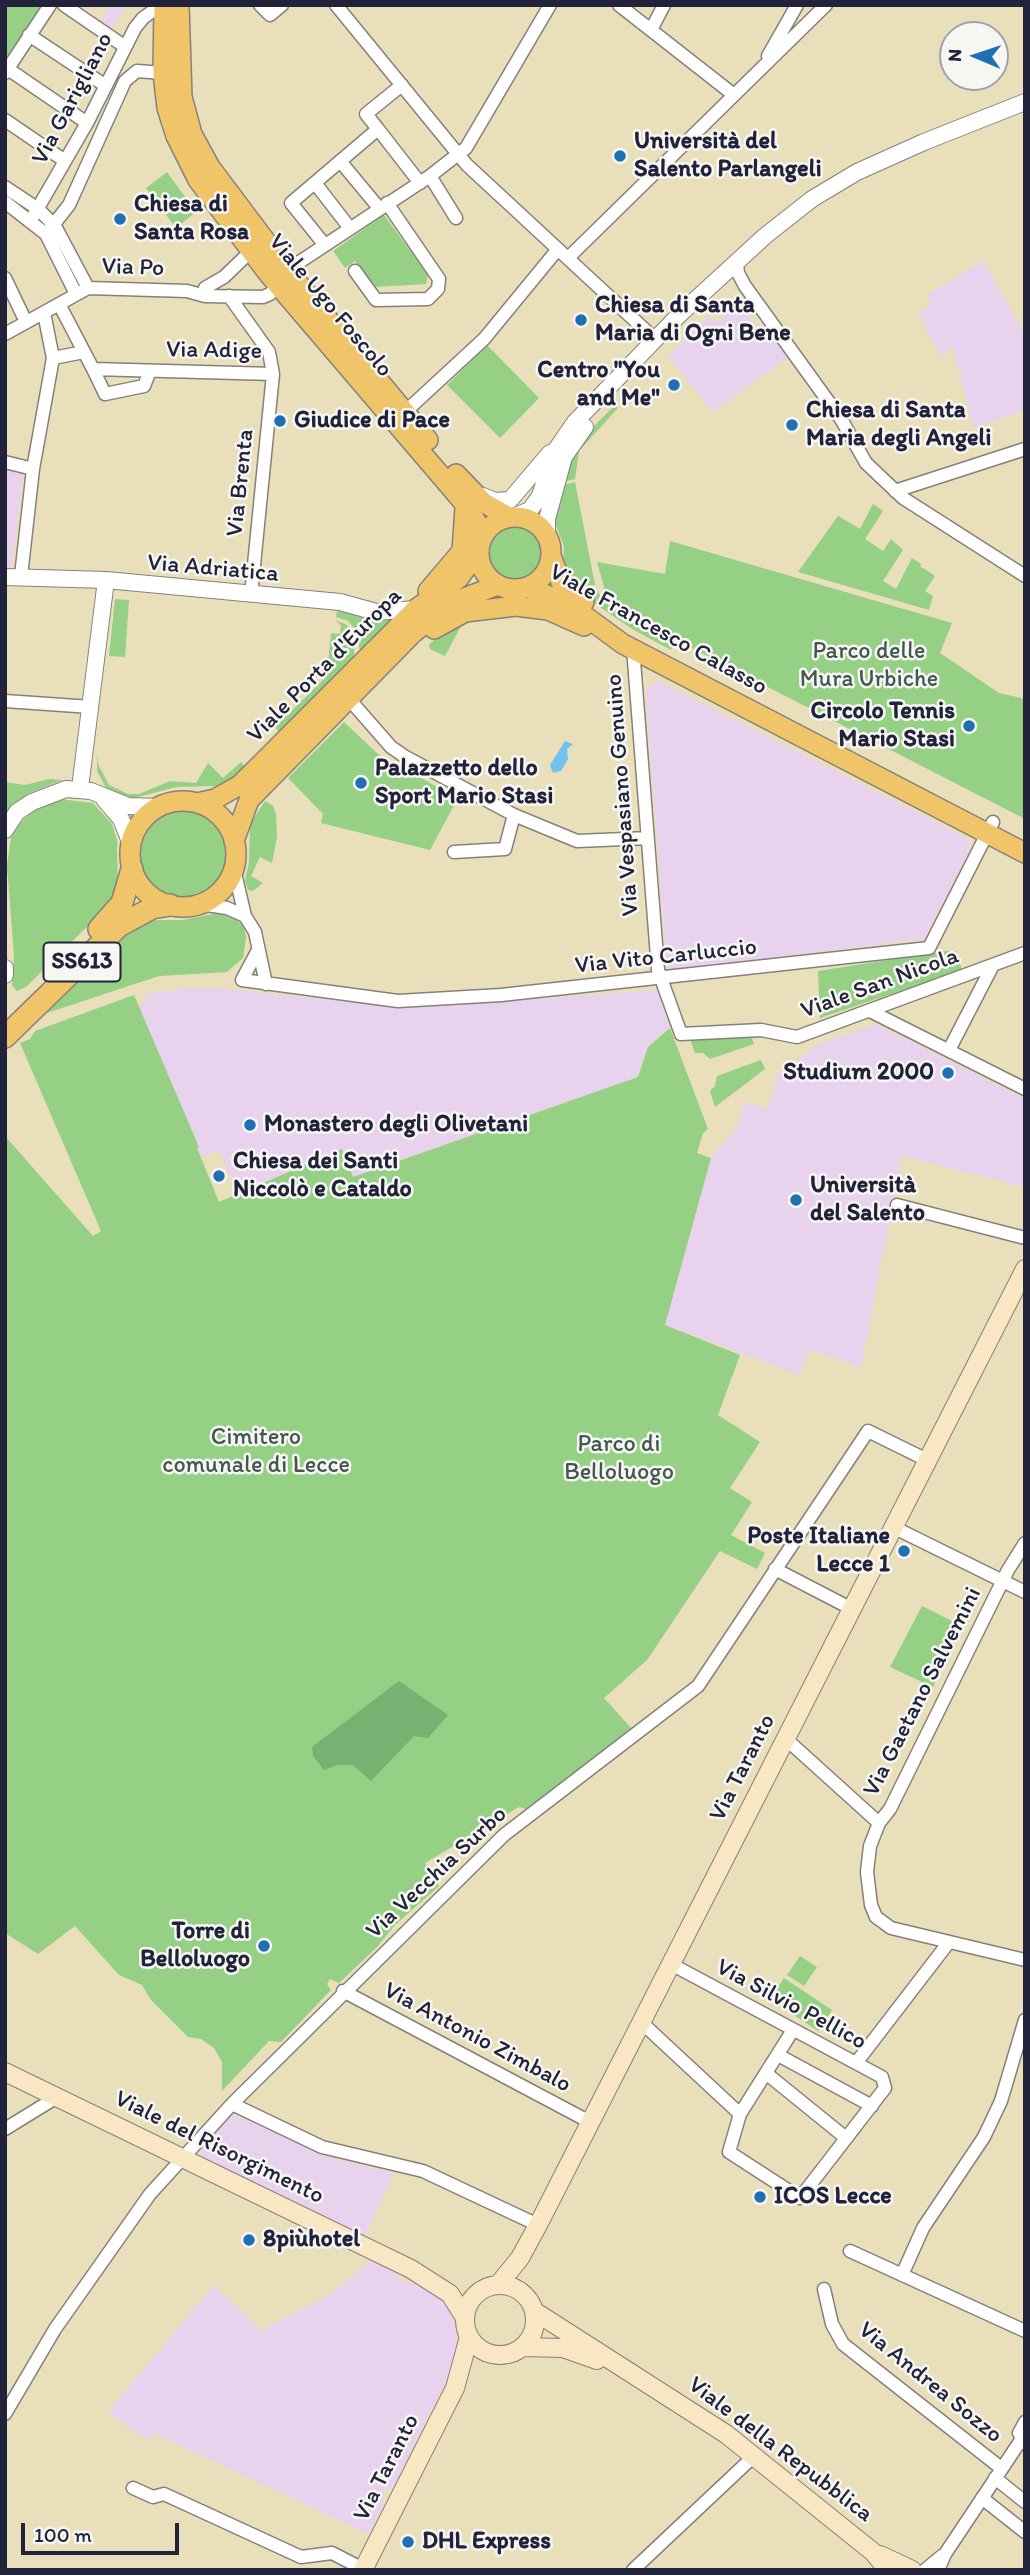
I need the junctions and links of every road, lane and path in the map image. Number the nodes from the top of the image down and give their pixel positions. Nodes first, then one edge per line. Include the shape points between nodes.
1 (50, 5) edge
2 (64, 5) edge
3 (162, 5) edge
4 (179, 5) edge
5 (260, 5) edge
6 (282, 5) edge
7 (336, 5) edge
8 (550, 5) edge
9 (619, 5) edge
10 (664, 5) edge
11 (797, 5) edge
12 (826, 5) edge
13 (651, 30) junction
14 (30, 35) junction
15 (124, 46) junction
16 (765, 63) junction
17 (7, 71) edge
18 (163, 74) junction
19 (402, 85) junction
20 (106, 86) junction
21 (734, 94) junction
22 (1025, 102) edge
23 (5, 120) edge
24 (87, 122) junction
25 (378, 128) junction
26 (459, 155) junction
27 (65, 161) junction
28 (340, 162) junction
29 (425, 180) junction
30 (315, 183) junction
31 (5, 187) edge
32 (5, 202) edge
33 (383, 206) junction
34 (34, 214) junction
35 (456, 218) dead end
36 (349, 227) junction
37 (50, 230) junction
38 (324, 244) junction
39 (251, 251) junction
40 (563, 253) junction
41 (737, 264) junction
42 (355, 271) dead end
43 (5, 278) edge
44 (283, 278) junction
45 (719, 281) junction
46 (205, 288) junction
47 (82, 291) junction
48 (187, 291) junction
49 (229, 296) junction
50 (754, 299) junction
51 (59, 304) junction
52 (44, 313) junction
53 (26, 322) junction
54 (5, 334) edge
55 (656, 340) junction
56 (85, 352) junction
57 (53, 358) junction
58 (93, 369) junction
59 (150, 371) junction
60 (273, 374) junction
61 (405, 412) junction
62 (561, 440) junction
63 (1025, 449) edge
64 (5, 462) edge
65 (33, 469) junction
66 (457, 475) junction
67 (895, 491) junction
68 (465, 504) junction
69 (512, 517) junction
70 (547, 535) junction
71 (480, 546) junction
72 (551, 556) junction
73 (13, 576) edge
74 (1025, 576) edge
75 (106, 580) junction
76 (514, 592) junction
77 (251, 595) junction
78 (416, 609) junction
79 (628, 646) junction
80 (390, 657) junction
81 (349, 698) junction
82 (5, 701) edge
83 (91, 707) junction
84 (80, 788) junction
85 (104, 799) junction
86 (197, 803) junction
87 (159, 807) junction
88 (514, 815) junction
89 (990, 828) junction
90 (5, 830) edge
91 (648, 838) junction
92 (1025, 839) edge
93 (234, 841) junction
94 (131, 844) junction
95 (454, 852) dead end
96 (1025, 853) edge
97 (132, 869) junction
98 (234, 869) junction
99 (200, 904) junction
100 (170, 905) junction
101 (245, 916) junction
102 (258, 950) junction
103 (1025, 953) edge
104 (993, 965) junction
105 (5, 968) edge
106 (5, 975) edge
107 (661, 979) junction
108 (266, 984) junction
109 (870, 1011) junction
110 (5, 1023) edge
111 (5, 1037) edge
112 (950, 1050) junction
113 (1025, 1088) edge
114 (897, 1205) dead end
115 (1025, 1238) edge
116 (1025, 1269) edge
117 (928, 1460) junction
118 (893, 1527) junction
119 (1025, 1543) edge
120 (775, 1569) junction
121 (1003, 1580) junction
122 (1025, 1592) edge
123 (852, 1609) junction
124 (786, 1739) junction
125 (879, 1823) junction
126 (949, 1942) junction
127 (1025, 1960) edge
128 (671, 1964) junction
129 (343, 1991) junction
130 (1025, 2020) edge
131 (641, 2022) junction
132 (793, 2030) junction
133 (778, 2055) junction
134 (856, 2063) junction
135 (5, 2072) edge
136 (767, 2074) junction
137 (57, 2097) junction
138 (232, 2104) junction
139 (872, 2106) junction
140 (740, 2114) junction
141 (590, 2122) junction
142 (5, 2129) edge
143 (846, 2138) junction
144 (183, 2158) junction
145 (538, 2225) junction
146 (850, 2251) dead end
147 (411, 2269) junction
148 (902, 2274) junction
149 (491, 2286) junction
150 (824, 2289) dead end
151 (534, 2311) junction
152 (465, 2318) junction
153 (1025, 2331) edge
154 (469, 2337) junction
155 (523, 2347) junction
156 (500, 2356) junction
157 (620, 2368) junction
158 (455, 2388) junction
159 (5, 2414) edge
160 (1025, 2422) edge
161 (1023, 2441) edge
162 (753, 2457) junction
163 (998, 2473) junction
164 (133, 2488) dead end
165 (982, 2498) junction
166 (1025, 2502) edge
167 (1025, 2532) edge
168 (873, 2552) junction
169 (945, 2554) junction
170 (640, 2567) edge
171 (363, 2569) edge
172 (888, 2570) edge
173 (912, 2570) edge
174 (925, 2570) edge
175 (938, 2570) edge

1 - 14 street
2 - 15 street
3 - 15 street, Via Garigliano via 143,18
3 - 18 main road, Viale Ugo Foscolo
4 - 44 main road, Viale Ugo Foscolo via 182,97 192,134
5 - 6 street via 270,15
7 - 19 street
8 - 26 street
9 - 13 street
10 - 13 street
11 - 16 street
12 - 16 street
13 - 21 street
14 - 17 street
14 - 20 street
15 - 20 street, Via Garigliano
16 - 21 street
17 - 24 street
18 - 37 street, Via Garigliano via 138,71 125,81 69,205
18 - 39 main road, Viale Ugo Foscolo via 167,108 182,151
19 - 25 street via 366,114
19 - 26 street
20 - 24 street, Via Garigliano
21 - 40 street
22 - 41 street via 857,172 813,199
23 - 27 street
24 - 27 street, Via Garigliano
25 - 28 street
25 - 29 street
26 - 29 street
26 - 40 street
27 - 34 street, Via Garigliano
28 - 30 street
28 - 33 street
29 - 33 street
29 - 35 street
30 - 36 street
30 - 38 street via 291,203
31 - 34 street
32 - 34 street
33 - 36 street
33 - 42 street via 439,279 438,289 428,299 376,300
34 - 37 street
36 - 38 street
37 - 47 street
38 - 44 street
39 - 44 main road, Viale Ugo Foscolo
39 - 46 street, Via Po
40 - 55 street
40 - 61 street via 484,339
41 - 45 street
41 - 50 street
43 - 53 street
44 - 46 street, Via Po via 262,289
44 - 49 street, Via Po via 263,297
44 - 61 main road, Viale Ugo Foscolo
44 - 68 main road, Viale Ugo Foscolo
45 - 50 street via 730,279
45 - 55 street
45 - 70 street via 572,444 560,469
46 - 48 street, Via Po
47 - 48 street, Via Po
47 - 51 street, Via Po
48 - 49 street, Via Po
49 - 60 street, Via Adige via 269,352
50 - 67 street via 841,419 866,463
51 - 52 street, Via Po
51 - 56 street, Via Adige
52 - 53 street, Via Po
52 - 57 street
53 - 54 street, Via Po
55 - 62 street
56 - 57 street
56 - 58 street, Via Adige
57 - 65 street
58 - 59 street, Via Adige
58 - 59 street, Via Adige via 105,394 144,386
59 - 60 street, Via Adige
60 - 77 street, Via Brenta
61 - 66 main road, Viale Ugo Foscolo
62 - 66 street via 510,499 484,497
62 - 69 street via 540,496 530,510
63 - 67 street
64 - 65 street
65 - 73 street
66 - 69 main road, Viale Ugo Foscolo via 484,503
67 - 74 street
68 - 71 main road, Viale Ugo Foscolo via 477,523
68 - 78 main road via 462,551
69 - 70 main road via 537,523
69 - 71 main road via 491,525
70 - 72 main road
71 - 76 main road via 486,574
71 - 78 main road, Viale Porta d'Europa via 459,578
72 - 76 main road via 546,571
72 - 89 main road, Viale Francesco Calasso via 568,590 629,635
73 - 75 street, Via Adriatica
75 - 77 street, Via Adriatica
75 - 83 street
76 - 79 main road, Viale Francesco Calasso
76 - 80 main road via 465,612
76 - 80 main road, Viale Porta d'Europa via 451,603
77 - 78 street, Via Adriatica via 340,602 376,612
78 - 86 main road, Viale Porta d'Europa via 240,785
79 - 89 main road, Viale Francesco Calasso
79 - 91 street, Via Vespasiano Genuino
80 - 81 main road, Viale Porta d'Europa
81 - 88 street via 404,757
81 - 93 main road, Viale Porta d'Europa via 249,800
82 - 83 street
83 - 84 street
84 - 85 street
84 - 90 street via 49,793 32,802 17,812
85 - 87 street
85 - 94 street via 121,819
86 - 87 main road, Viale Porta d'Europa via 180,801
86 - 93 main road via 219,815
87 - 94 main road via 145,817
88 - 91 street via 577,841
88 - 95 street via 505,849
89 - 92 main road, Viale Francesco Calasso
89 - 96 main road, Viale Francesco Calasso
89 - 107 street, Via Vito Carluccio via 929,948
91 - 107 street, Via Vespasiano Genuino
93 - 98 main road, Viale Porta d'Europa
94 - 97 main road
97 - 100 main road via 153,897
97 - 110 highway, SS613 via 129,887 111,918
98 - 99 main road via 226,885
98 - 101 street
99 - 100 main road
99 - 101 street
100 - 111 highway, SS613 via 152,908 119,926
101 - 102 street via 255,932
102 - 108 street
102 - 108 street, Via Vito Carluccio via 242,980
103 - 104 street, Viale San Nicola
104 - 109 street, Viale San Nicola
104 - 112 street
105 - 106 street
107 - 108 street, Via Vito Carluccio via 398,1001
107 - 109 street, Viale San Nicola via 681,1034 761,1030 797,1037
109 - 112 street
112 - 113 street
114 - 115 street
116 - 117 main road, Via Taranto
117 - 118 main road, Via Taranto
117 - 120 street, Via Vecchia Surbo via 868,1431
118 - 121 street
118 - 123 main road, Via Taranto
119 - 121 street, Via Gaetano Salvemini
120 - 123 street
120 - 129 street, Via Vecchia Surbo via 698,1686 504,1835
121 - 122 street
121 - 125 street, Via Gaetano Salvemini
123 - 124 main road, Via Taranto
124 - 125 street
124 - 128 main road, Via Taranto
125 - 126 street, Via Gaetano Salvemini via 867,1872 870,1905 876,1917 891,1927
126 - 127 street
126 - 134 street
128 - 131 main road, Via Taranto
128 - 132 street, Via Silvio Pellico
129 - 138 street, Via Vecchia Surbo
129 - 141 street, Via Antonio Zimbalo
130 - 148 street via 984,2137 923,2228
131 - 140 street
131 - 141 main road, Via Taranto
132 - 133 street
132 - 134 street, Via Silvio Pellico
133 - 136 street
133 - 139 street
134 - 139 street, Via Silvio Pellico via 882,2077 886,2088
135 - 137 main road, Viale del Risorgimento
136 - 140 street
136 - 143 street
137 - 142 street
137 - 144 main road, Viale del Risorgimento
138 - 144 street, Via Vecchia Surbo
138 - 145 street via 322,2147 423,2171
139 - 143 street
140 - 143 street via 729,2152 800,2198
141 - 145 main road, Via Taranto
144 - 147 main road, Viale del Risorgimento
144 - 159 street, Via Vecchia Surbo via 150,2194 97,2267
145 - 149 main road, Via Taranto via 520,2259
146 - 148 street
147 - 149 main road, Viale del Risorgimento via 455,2284
147 - 152 main road, Viale del Risorgimento via 450,2294
148 - 153 street
149 - 151 main road via 510,2286 524,2294
149 - 152 main road via 470,2302
150 - 163 street, Via Andrea Sozzo via 832,2324 843,2344
151 - 155 main road via 532,2334
151 - 157 main road, Viale della Repubblica
152 - 154 main road
154 - 156 main road via 479,2349
154 - 158 main road, Via Taranto
155 - 156 main road
155 - 157 main road, Viale della Repubblica via 563,2348
156 - 158 main road, Via Taranto via 482,2362
157 - 162 main road, Viale della Repubblica via 689,2408
158 - 171 main road, Via Taranto
160 - 161 street via 1019,2432
161 - 163 street
162 - 168 main road, Viale della Repubblica
162 - 170 street
163 - 165 street
163 - 166 street, Via Andrea Sozzo
164 - 171 street via 153,2497 164,2494 301,2557 332,2553
165 - 167 street
165 - 169 street
168 - 172 main road, Viale della Repubblica
168 - 173 main road, Viale della Repubblica
169 - 174 street
169 - 175 street

